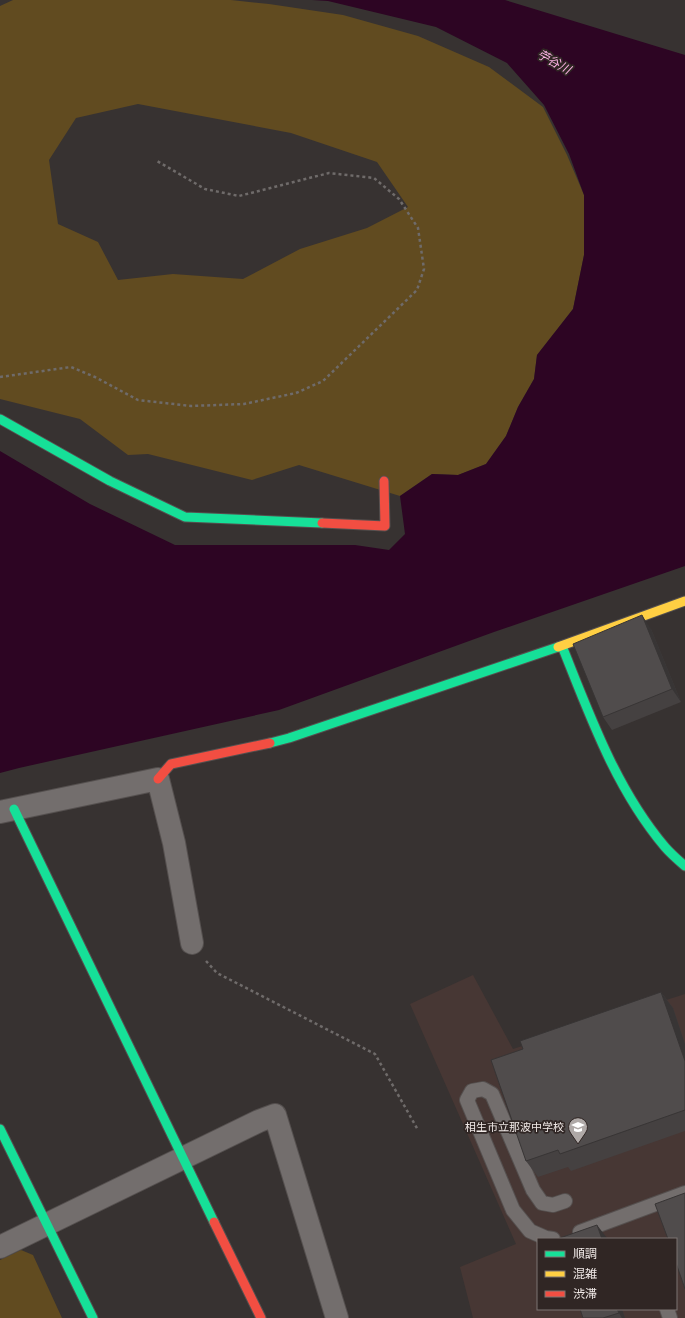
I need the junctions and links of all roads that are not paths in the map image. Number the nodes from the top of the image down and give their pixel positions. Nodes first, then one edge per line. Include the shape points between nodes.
1 (0, 419) edge
2 (384, 481) dead end
3 (685, 600) edge
4 (562, 646) junction
5 (158, 779) junction
6 (7, 811) edge
7 (685, 866) edge
8 (192, 943) road end
9 (0, 1129) edge
10 (183, 1158) junction
11 (685, 1194) edge
12 (565, 1201) dead end
13 (47, 1224) junction
14 (546, 1238) edge
15 (565, 1238) edge
16 (0, 1247) edge
17 (93, 1318) edge
18 (261, 1318) edge
19 (337, 1318) edge

1 - 2 street via 110,481 185,517 385,526
3 - 4 street
4 - 5 street via 289,738 171,764
4 - 7 street via 599,736 624,788 664,846
5 - 6 street
5 - 8 street via 174,843
6 - 10 street
9 - 13 street
10 - 13 street
10 - 18 street
10 - 19 street via 275,1115
11 - 15 lane
12 - 14 lane via 553,1205 542,1203 533,1190 492,1094 483,1089 472,1091 468,1100 513,1210 530,1231
13 - 16 street
13 - 17 street

